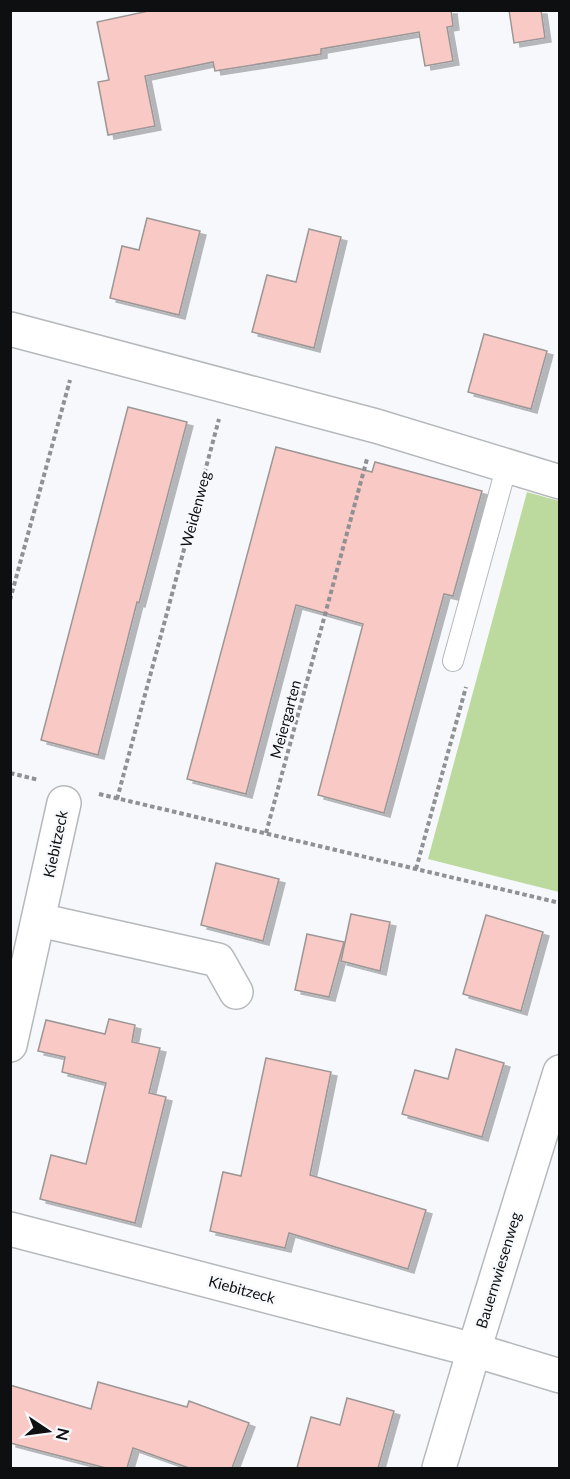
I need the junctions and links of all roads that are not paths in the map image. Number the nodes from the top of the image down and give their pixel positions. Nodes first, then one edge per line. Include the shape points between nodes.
1 (10, 329) edge
2 (507, 465) junction
3 (560, 482) edge
4 (453, 661) dead end
5 (54, 792) road end
6 (39, 920) junction
7 (236, 992) dead end
8 (10, 1045) edge
9 (560, 1072) edge
10 (10, 1229) edge
11 (474, 1350) junction
12 (560, 1376) edge
13 (439, 1468) edge

1 - 2 street via 376,426
2 - 3 street
2 - 4 lane
5 - 6 street, Kiebitzeck
6 - 7 street via 218,960
6 - 8 street, Kiebitzeck
9 - 11 street, Bauernwiesenweg
10 - 11 street, Kiebitzeck
11 - 12 street, Kiebitzeck
11 - 13 street, Bauernwiesenweg

